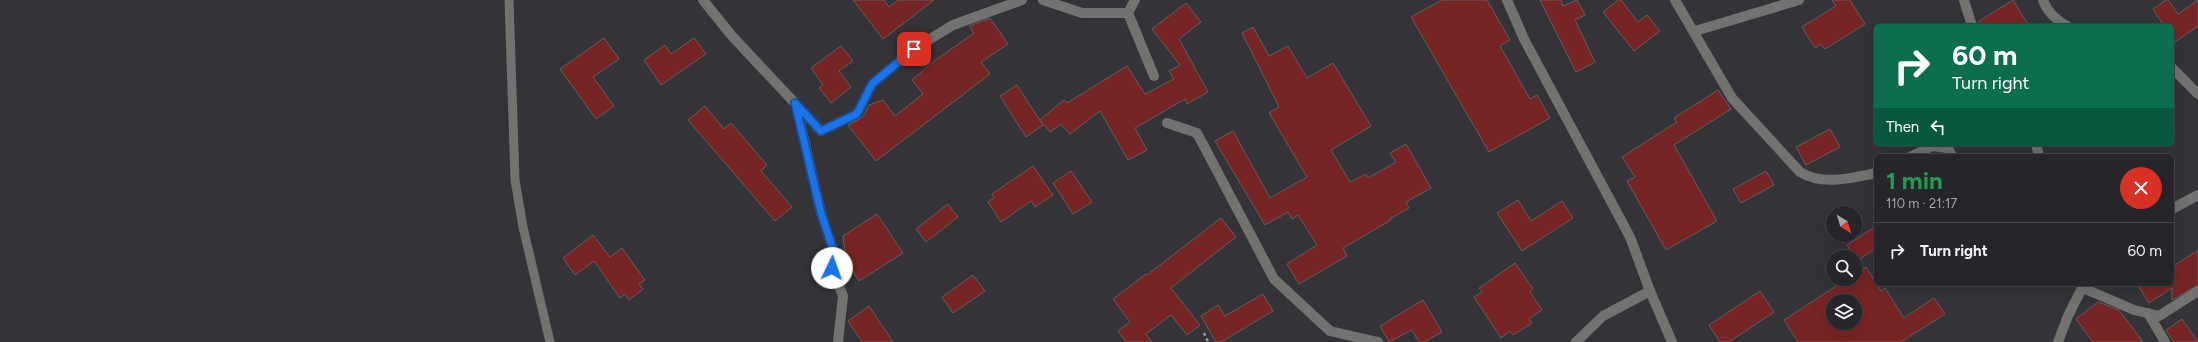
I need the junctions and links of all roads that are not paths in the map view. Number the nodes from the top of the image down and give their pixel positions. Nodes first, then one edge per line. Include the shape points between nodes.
1 (509, 0) edge
2 (703, 0) edge
3 (1022, 0) edge
4 (1043, 0) edge
5 (1135, 0) edge
6 (1507, 0) edge
7 (1675, 0) edge
8 (1799, 0) edge
9 (1964, 0) edge
10 (2043, 0) edge
11 (1128, 13) junction
12 (1971, 24) edge
13 (2059, 24) edge
14 (1695, 30) junction
15 (2174, 70) edge
16 (1154, 76) dead end
17 (2198, 94) edge
18 (795, 103) junction
19 (1167, 123) dead end
20 (1930, 146) edge
21 (1937, 146) edge
22 (1916, 154) edge
23 (1951, 154) edge
24 (1874, 173) edge
25 (2198, 195) edge
26 (2174, 208) edge
27 (2084, 286) edge
28 (1650, 291) junction
29 (2198, 291) edge
30 (2148, 314) junction
31 (550, 342) edge
32 (838, 342) edge
33 (1378, 342) edge
34 (1576, 342) edge
35 (1672, 342) edge
36 (2058, 342) edge
37 (2165, 342) edge

1 - 31 lane via 515,180 523,227
2 - 18 street via 732,36
3 - 18 street via 953,25 914,49 872,84 857,114 821,131
4 - 11 street via 1082,13
5 - 11 street
6 - 28 street via 1528,46 1630,237
7 - 14 street
8 - 14 street
9 - 12 street
10 - 13 street via 2049,13
11 - 16 street
14 - 24 street via 1732,98 1800,172 1809,178 1826,180
15 - 17 street
18 - 32 street via 821,213 833,249 832,268 843,296
19 - 33 street via 1196,133 1274,280 1330,331
20 - 22 street
21 - 23 street via 1948,148
25 - 26 street
27 - 30 street
27 - 36 street
28 - 34 street via 1603,316
28 - 35 street
29 - 30 street via 2159,316
30 - 37 street

